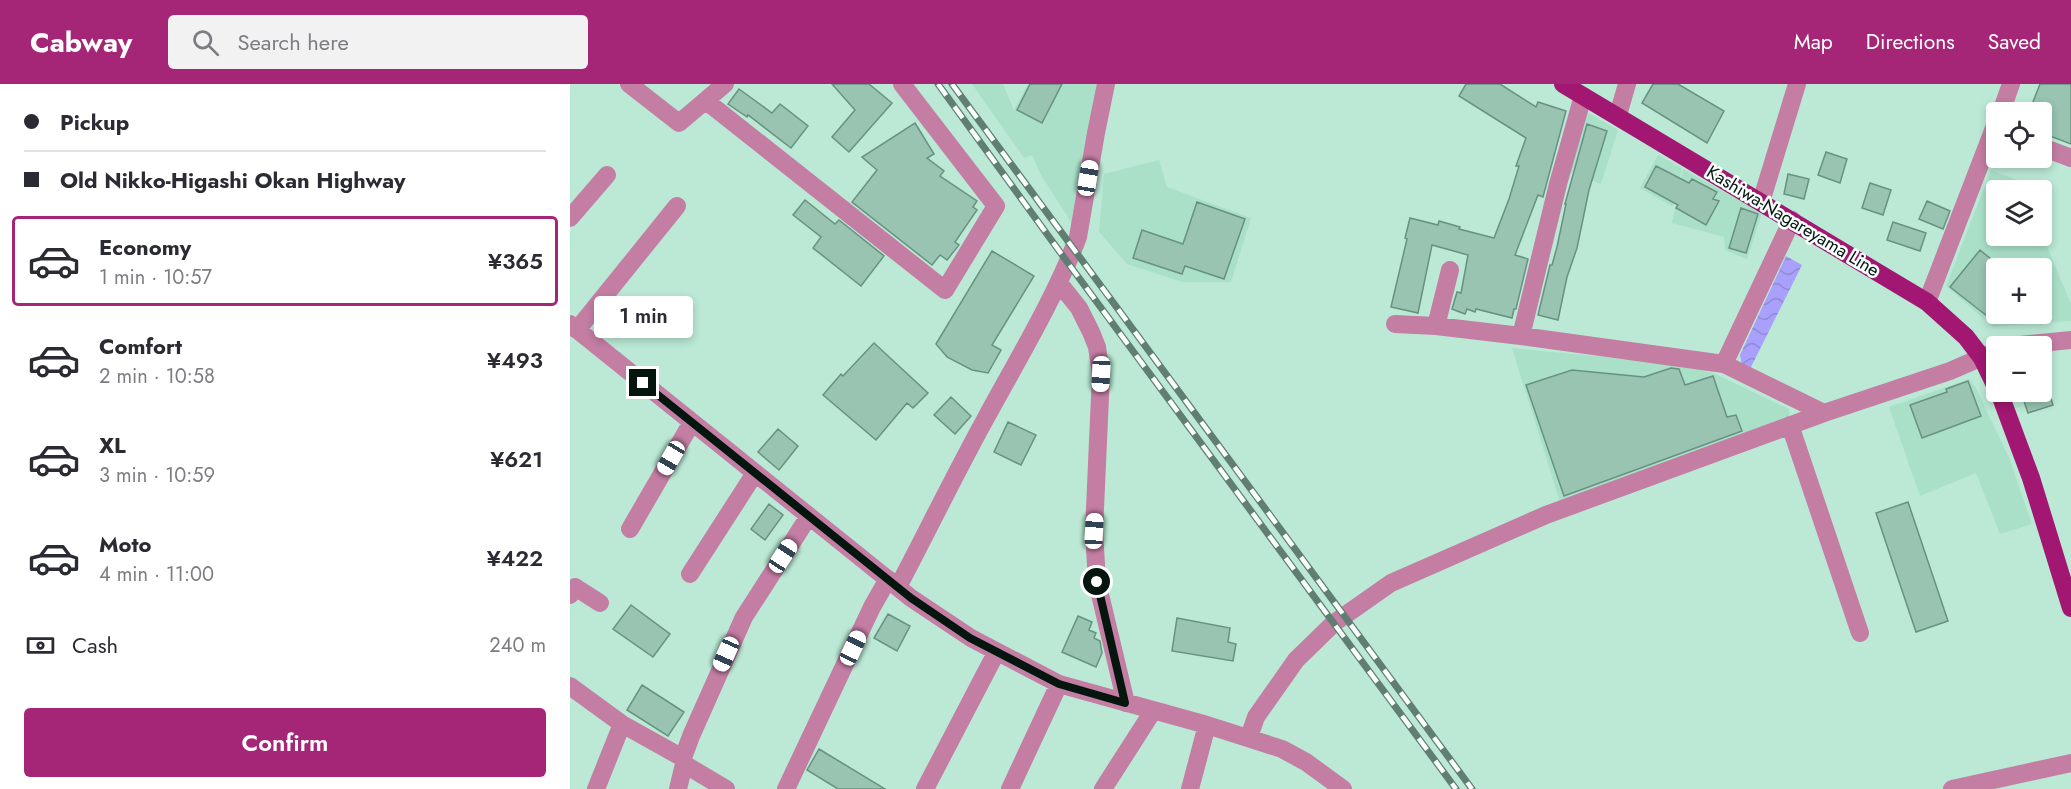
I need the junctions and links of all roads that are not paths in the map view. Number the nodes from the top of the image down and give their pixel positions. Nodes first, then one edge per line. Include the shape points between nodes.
1 (628, 84) edge
2 (725, 84) edge
3 (902, 84) edge
4 (1106, 84) edge
5 (1563, 84) edge
6 (1628, 84) edge
7 (1797, 84) edge
8 (2012, 84) edge
9 (1583, 96) junction
10 (706, 101) junction
11 (2005, 102) edge
12 (1618, 115) junction
13 (2052, 151) edge
14 (1986, 153) edge
15 (2071, 158) edge
16 (607, 175) dead end
17 (1761, 202) junction
18 (677, 206) dead end
19 (570, 218) edge
20 (1792, 220) junction
21 (1450, 270) dead end
22 (1059, 283) junction
23 (1926, 302) junction
24 (1395, 324) dead end
25 (1436, 326) junction
26 (574, 327) edge
27 (1521, 336) junction
28 (2071, 340) edge
29 (2052, 342) edge
30 (1986, 352) edge
31 (1986, 355) edge
32 (1724, 364) junction
33 (2003, 402) edge
34 (1824, 413) junction
35 (692, 422) junction
36 (1790, 425) junction
37 (755, 474) junction
38 (809, 516) junction
39 (630, 530) dead end
40 (690, 574) dead end
41 (893, 583) junction
42 (570, 595) edge
43 (600, 603) dead end
44 (2071, 608) edge
45 (1860, 633) dead end
46 (996, 653) junction
47 (1059, 684) junction
48 (570, 686) edge
49 (1125, 703) junction
50 (1153, 711) junction
51 (622, 724) junction
52 (1207, 725) junction
53 (1250, 738) junction
54 (683, 761) junction
55 (2071, 763) edge
56 (596, 789) edge
57 (678, 789) edge
58 (726, 789) edge
59 (786, 789) edge
60 (925, 789) edge
61 (1010, 789) edge
62 (1103, 789) edge
63 (1190, 789) edge
64 (1343, 789) edge
65 (1952, 789) edge

1 - 10 street via 679,123
2 - 10 street
3 - 10 street via 996,206 945,290
4 - 22 street via 1078,237
5 - 9 main road, Kashiwa-Nagareyama Line
6 - 12 street
7 - 17 street
8 - 11 street
9 - 12 main road, Kashiwa-Nagareyama Line
9 - 27 street
12 - 17 main road, Kashiwa-Nagareyama Line
13 - 15 street
14 - 23 street
16 - 19 street
17 - 20 main road, Kashiwa-Nagareyama Line
18 - 26 street
20 - 23 main road, Kashiwa-Nagareyama Line
20 - 32 street
21 - 25 street
22 - 41 street
22 - 49 street via 1079,308 1097,347 1101,374 1094,531 1097,582
23 - 30 main road, Kashiwa-Nagareyama Line
24 - 25 street
25 - 27 street
26 - 35 street
27 - 32 street
28 - 29 street
31 - 34 street
32 - 34 street
33 - 44 main road
34 - 36 street
35 - 37 street
35 - 39 street
36 - 45 street
36 - 53 street via 1546,515 1391,583 1334,623 1296,660 1256,717
37 - 38 street
37 - 40 street
38 - 41 street
38 - 54 street via 744,617 702,708
41 - 46 street
41 - 59 street via 872,607
42 - 43 street via 575,587
46 - 47 street
46 - 60 street
47 - 49 street
47 - 61 street
48 - 51 street
49 - 50 street
50 - 52 street
50 - 62 street
51 - 54 street
51 - 56 street
52 - 53 street
52 - 63 street
53 - 64 street via 1306,762
54 - 57 street
54 - 58 street
55 - 65 street

